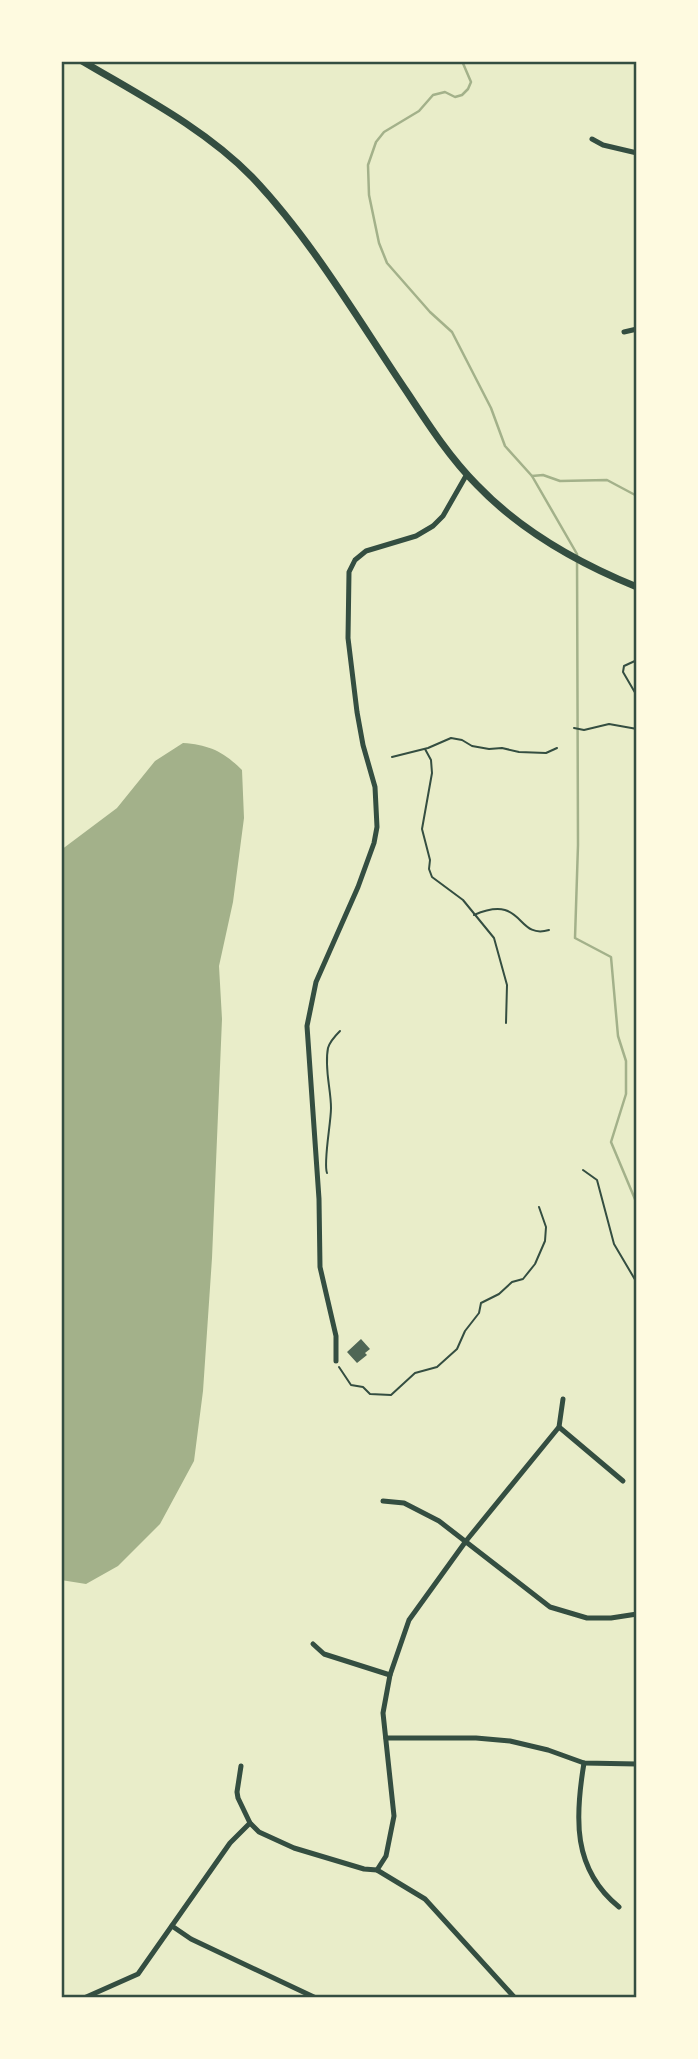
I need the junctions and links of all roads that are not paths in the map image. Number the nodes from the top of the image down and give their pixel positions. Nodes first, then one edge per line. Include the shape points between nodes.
1 (82, 61) edge
2 (592, 139) dead end
3 (637, 153) edge
4 (637, 329) edge
5 (624, 331) dead end
6 (467, 474) junction
7 (637, 587) edge
8 (336, 1361) road end
9 (563, 1399) dead end
10 (559, 1427) junction
11 (623, 1481) dead end
12 (383, 1501) dead end
13 (466, 1541) junction
14 (637, 1614) edge
15 (313, 1644) dead end
16 (390, 1675) junction
17 (386, 1738) junction
18 (584, 1763) junction
19 (637, 1764) edge
20 (241, 1766) dead end
21 (250, 1823) junction
22 (377, 1870) junction
23 (619, 1907) dead end
24 (172, 1926) junction
25 (84, 1998) edge
26 (316, 1998) edge
27 (516, 1998) edge

1 - 6 main road via 185,122 251,176 306,242 428,424
2 - 3 street
4 - 5 street
6 - 7 main road via 502,508 562,551
6 - 8 street via 433,527 366,551 355,560 348,580 348,638 357,712 375,787 377,827 358,887 316,982 307,1026 320,1267 336,1336
9 - 10 street
10 - 11 street
10 - 13 street
12 - 13 street via 404,1503
13 - 14 street via 550,1607 587,1618
13 - 16 street via 409,1620
15 - 16 street via 324,1654
16 - 17 street via 383,1713
17 - 18 street via 510,1741
17 - 22 street via 394,1815 386,1856
18 - 19 street
18 - 23 street via 578,1824 582,1850 591,1875
20 - 21 street via 238,1798
21 - 22 street via 294,1848
21 - 24 street via 230,1843
22 - 27 street via 425,1899
24 - 25 street via 138,1974
24 - 26 street

